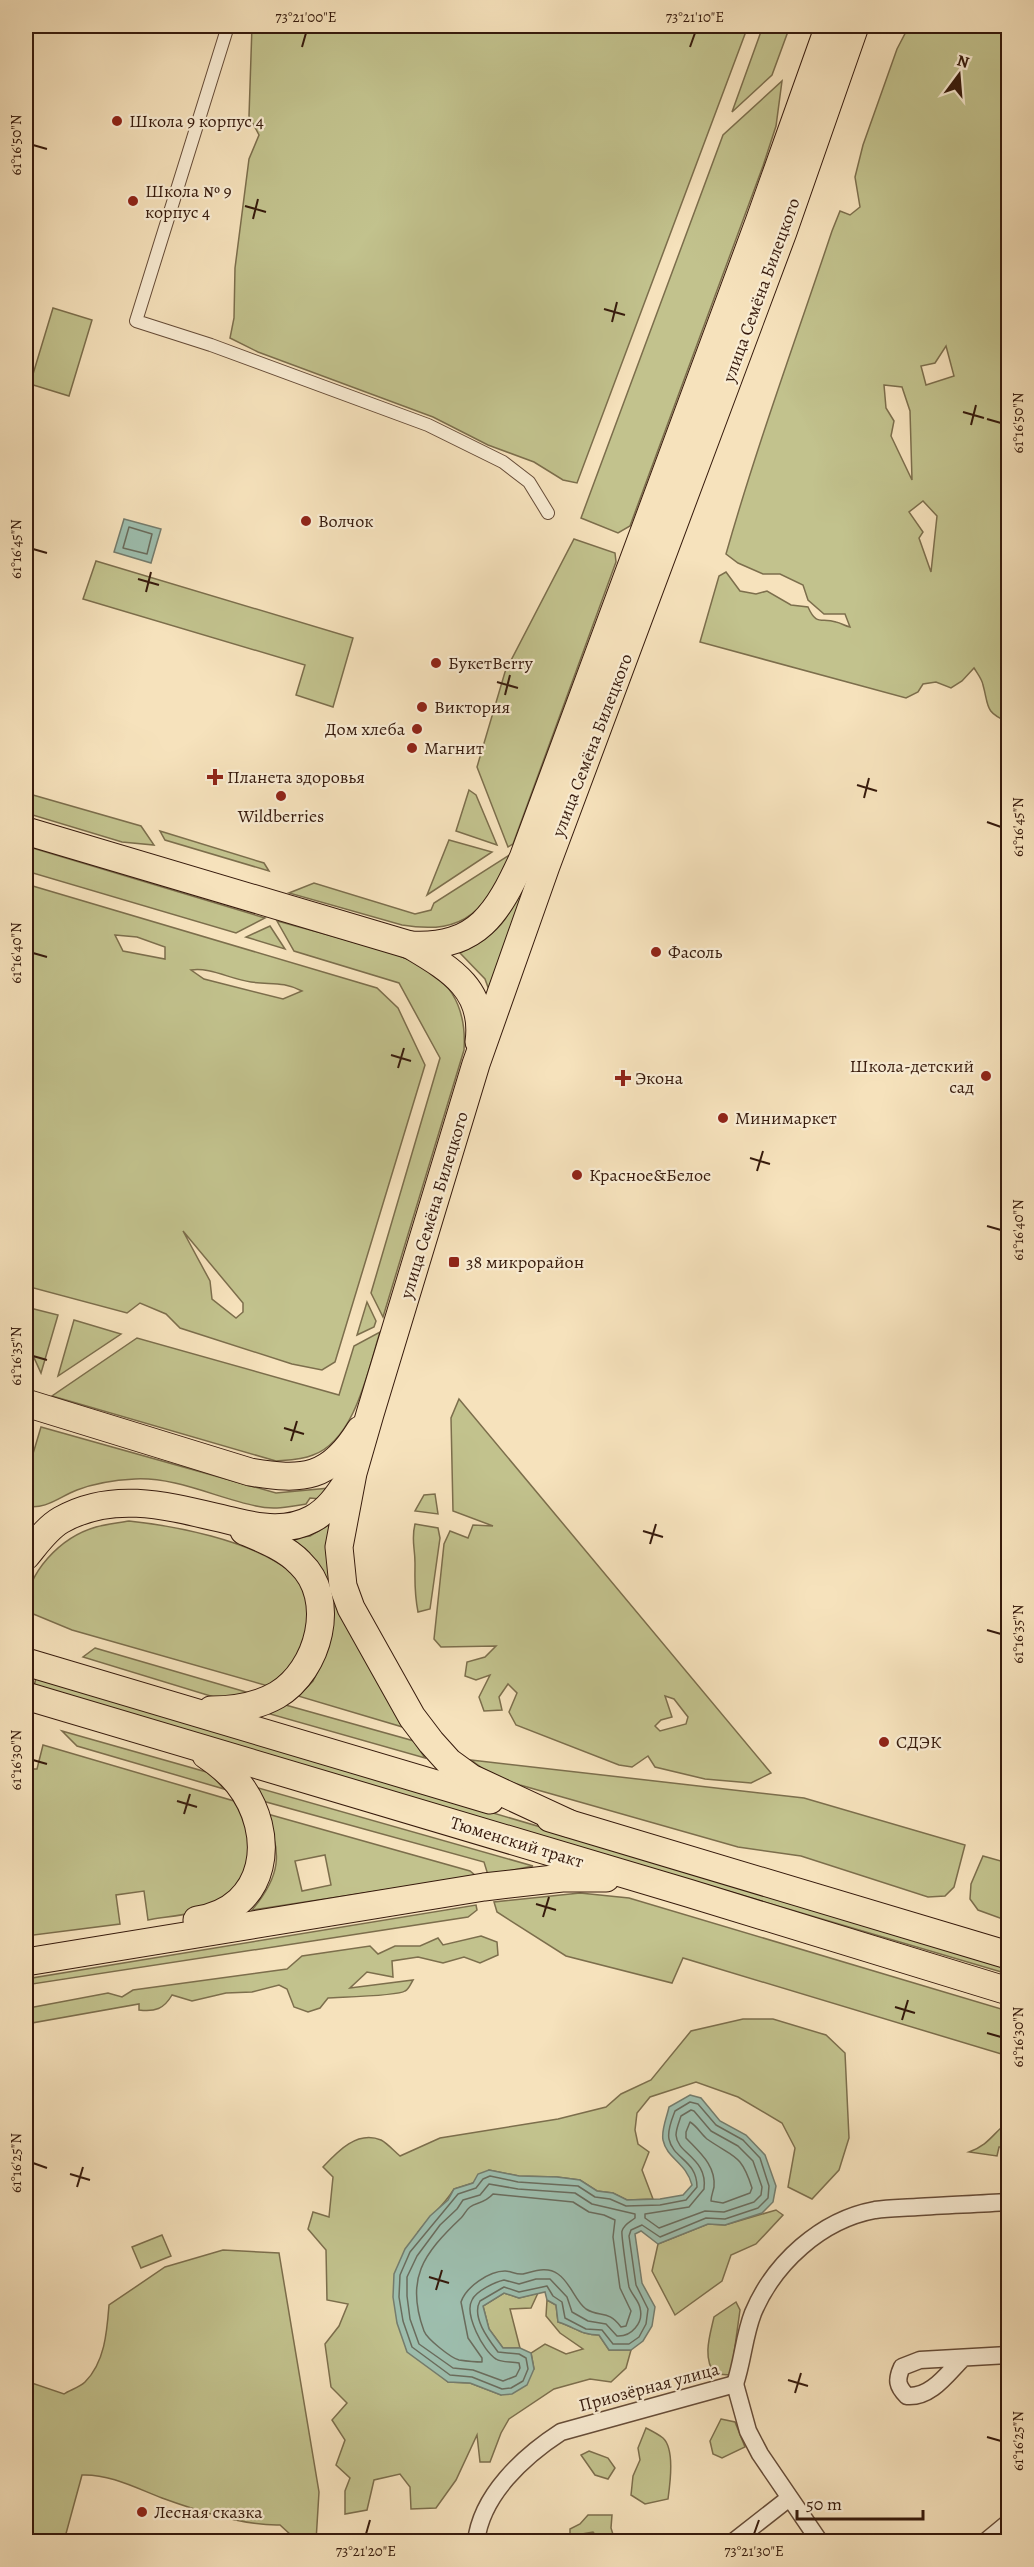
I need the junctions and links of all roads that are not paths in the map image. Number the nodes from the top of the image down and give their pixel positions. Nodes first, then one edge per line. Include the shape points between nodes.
1 (228, 26) edge
2 (829, 26) edge
3 (855, 26) edge
4 (548, 513) dead end
5 (26, 831) edge
6 (410, 945) junction
7 (476, 1064) junction
8 (26, 1403) edge
9 (370, 1414) junction
10 (353, 1473) junction
11 (198, 1514) junction
12 (26, 1556) edge
13 (26, 1662) edge
14 (26, 1696) edge
15 (194, 1711) junction
16 (193, 1746) junction
17 (568, 1823) junction
18 (688, 1893) junction
19 (26, 1946) edge
20 (1008, 1955) edge
21 (26, 1962) edge
22 (1008, 1992) edge
23 (1008, 2202) edge
24 (1008, 2355) edge
25 (963, 2358) dead end
26 (735, 2384) junction
27 (789, 2499) junction
28 (1008, 2523) edge
29 (476, 2541) edge
30 (733, 2541) edge
31 (820, 2541) edge
32 (985, 2541) edge

1 - 4 street via 136,321 428,425 503,462 529,482
2 - 6 main road, улица Семёна Билецкого via 523,858 505,897 491,916 460,938 429,946
3 - 7 main road, улица Семёна Билецкого via 783,232
5 - 6 main road
6 - 7 main road via 459,977 472,997 480,1016
7 - 9 main road, улица Семёна Билецкого
8 - 9 main road via 250,1472 279,1477 304,1477 324,1470 341,1457
9 - 10 main road, улица Семёна Билецкого
10 - 11 main road via 325,1510 294,1526 264,1529
10 - 17 main road, улица Семёна Билецкого via 339,1547 343,1586 351,1608 412,1717 449,1762 471,1778
11 - 12 main road via 159,1504 87,1508 59,1521
11 - 15 main road via 258,1537 301,1563 320,1600 320,1619 316,1644 307,1663 287,1688 258,1704 235,1710
13 - 15 main road, Тюменский тракт
14 - 16 main road, Тюменский тракт
15 - 17 main road, Тюменский тракт
16 - 18 main road, Тюменский тракт
16 - 19 main road via 222,1766 250,1802 261,1844 260,1867 251,1890 236,1906 212,1917
17 - 20 main road, Тюменский тракт
18 - 21 main road via 600,1877 562,1878 372,1904
18 - 22 main road, Тюменский тракт
23 - 26 street, Приозёрная улица via 876,2210 852,2216 821,2232 785,2262 754,2310
24 - 25 street
26 - 27 street via 748,2431
26 - 29 street, Приозёрная улица via 561,2432 514,2470 478,2525
27 - 30 street
27 - 31 street
28 - 32 street

